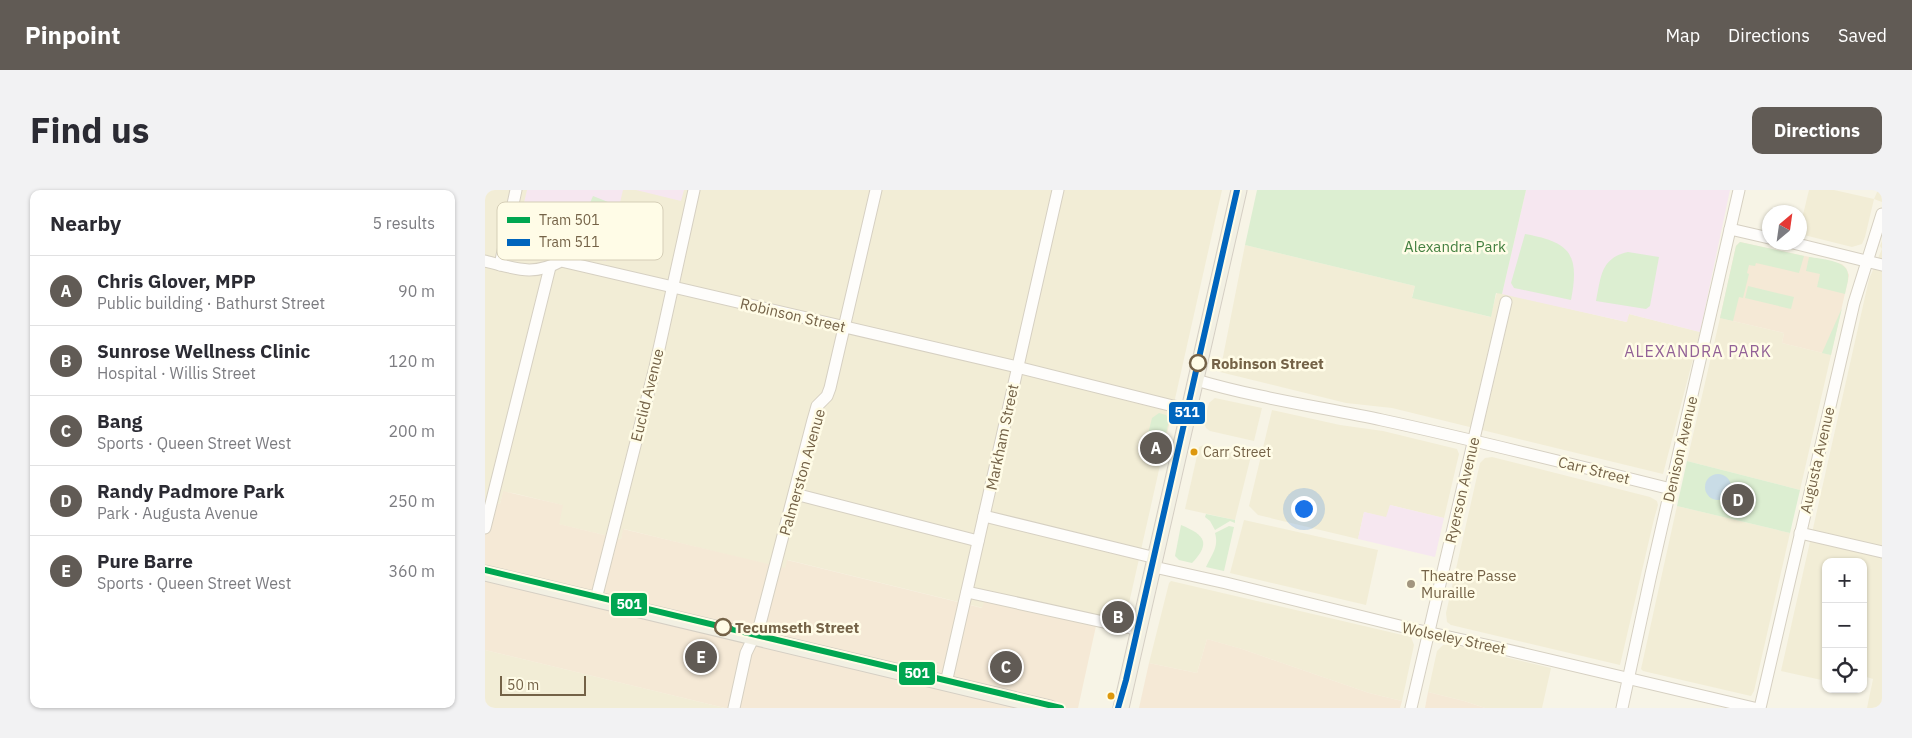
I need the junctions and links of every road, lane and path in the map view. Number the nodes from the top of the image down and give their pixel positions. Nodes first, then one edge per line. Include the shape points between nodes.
1 (694, 190) edge
2 (876, 190) edge
3 (1058, 190) edge
4 (1239, 190) edge
5 (1739, 190) edge
6 (1882, 214) edge
7 (1730, 229) junction
8 (1762, 236) edge
9 (1807, 246) edge
10 (501, 260) edge
11 (485, 261) edge
12 (1866, 261) junction
13 (500, 264) junction
14 (1882, 265) edge
15 (550, 267) junction
16 (673, 287) junction
17 (1506, 302) dead end
18 (845, 328) junction
19 (1017, 367) junction
20 (1196, 380) junction
21 (1189, 409) junction
22 (1473, 441) junction
23 (1671, 489) junction
24 (795, 494) junction
25 (984, 516) junction
26 (485, 528) edge
27 (1800, 533) junction
28 (978, 541) junction
29 (1882, 552) edge
30 (1155, 562) junction
31 (485, 573) edge
32 (967, 592) junction
33 (596, 600) junction
34 (1140, 630) junction
35 (1430, 632) junction
36 (753, 637) junction
37 (1628, 678) junction
38 (946, 683) junction
39 (734, 708) edge
40 (1050, 708) edge
41 (1121, 708) edge
42 (1411, 708) edge
43 (1622, 708) edge
44 (1754, 708) edge
45 (1760, 708) edge

1 - 16 street, Euclid Avenue
2 - 18 street, Palmerston Avenue
3 - 19 street, Markham Street
4 - 20 main road
5 - 7 street, Denison Avenue
6 - 12 street, Augusta Avenue
7 - 8 street
7 - 23 street, Denison Avenue
9 - 12 street
10 - 13 street
11 - 13 street, Robinson Street
12 - 14 street
12 - 27 street, Augusta Avenue
13 - 15 street, Robinson Street via 525,270
15 - 16 street, Robinson Street via 561,261
15 - 26 street
16 - 18 street, Robinson Street
16 - 33 street, Euclid Avenue
17 - 22 street, Ryerson Avenue
18 - 19 street, Robinson Street
18 - 24 street, Palmerston Avenue via 830,388 817,406
19 - 21 street, Robinson Street
19 - 25 street, Markham Street
20 - 21 main road
20 - 22 street, Carr Street
21 - 30 main road
22 - 23 street, Carr Street
22 - 35 street, Ryerson Avenue
23 - 37 street, Denison Avenue
24 - 28 street
24 - 36 street, Palmerston Avenue via 760,624
25 - 28 street, Markham Street
25 - 30 street, Wolseley Street
27 - 29 street
27 - 45 street, Augusta Avenue
28 - 32 street, Markham Street
30 - 34 main road
30 - 35 street, Wolseley Street via 1226,583
31 - 33 main road
32 - 34 street
32 - 38 street, Markham Street
33 - 36 main road
34 - 41 main road
35 - 37 street, Wolseley Street
35 - 42 street, Ryerson Avenue
36 - 38 main road
36 - 39 street
37 - 43 street, Denison Avenue
37 - 44 street, Wolseley Street
38 - 40 main road

